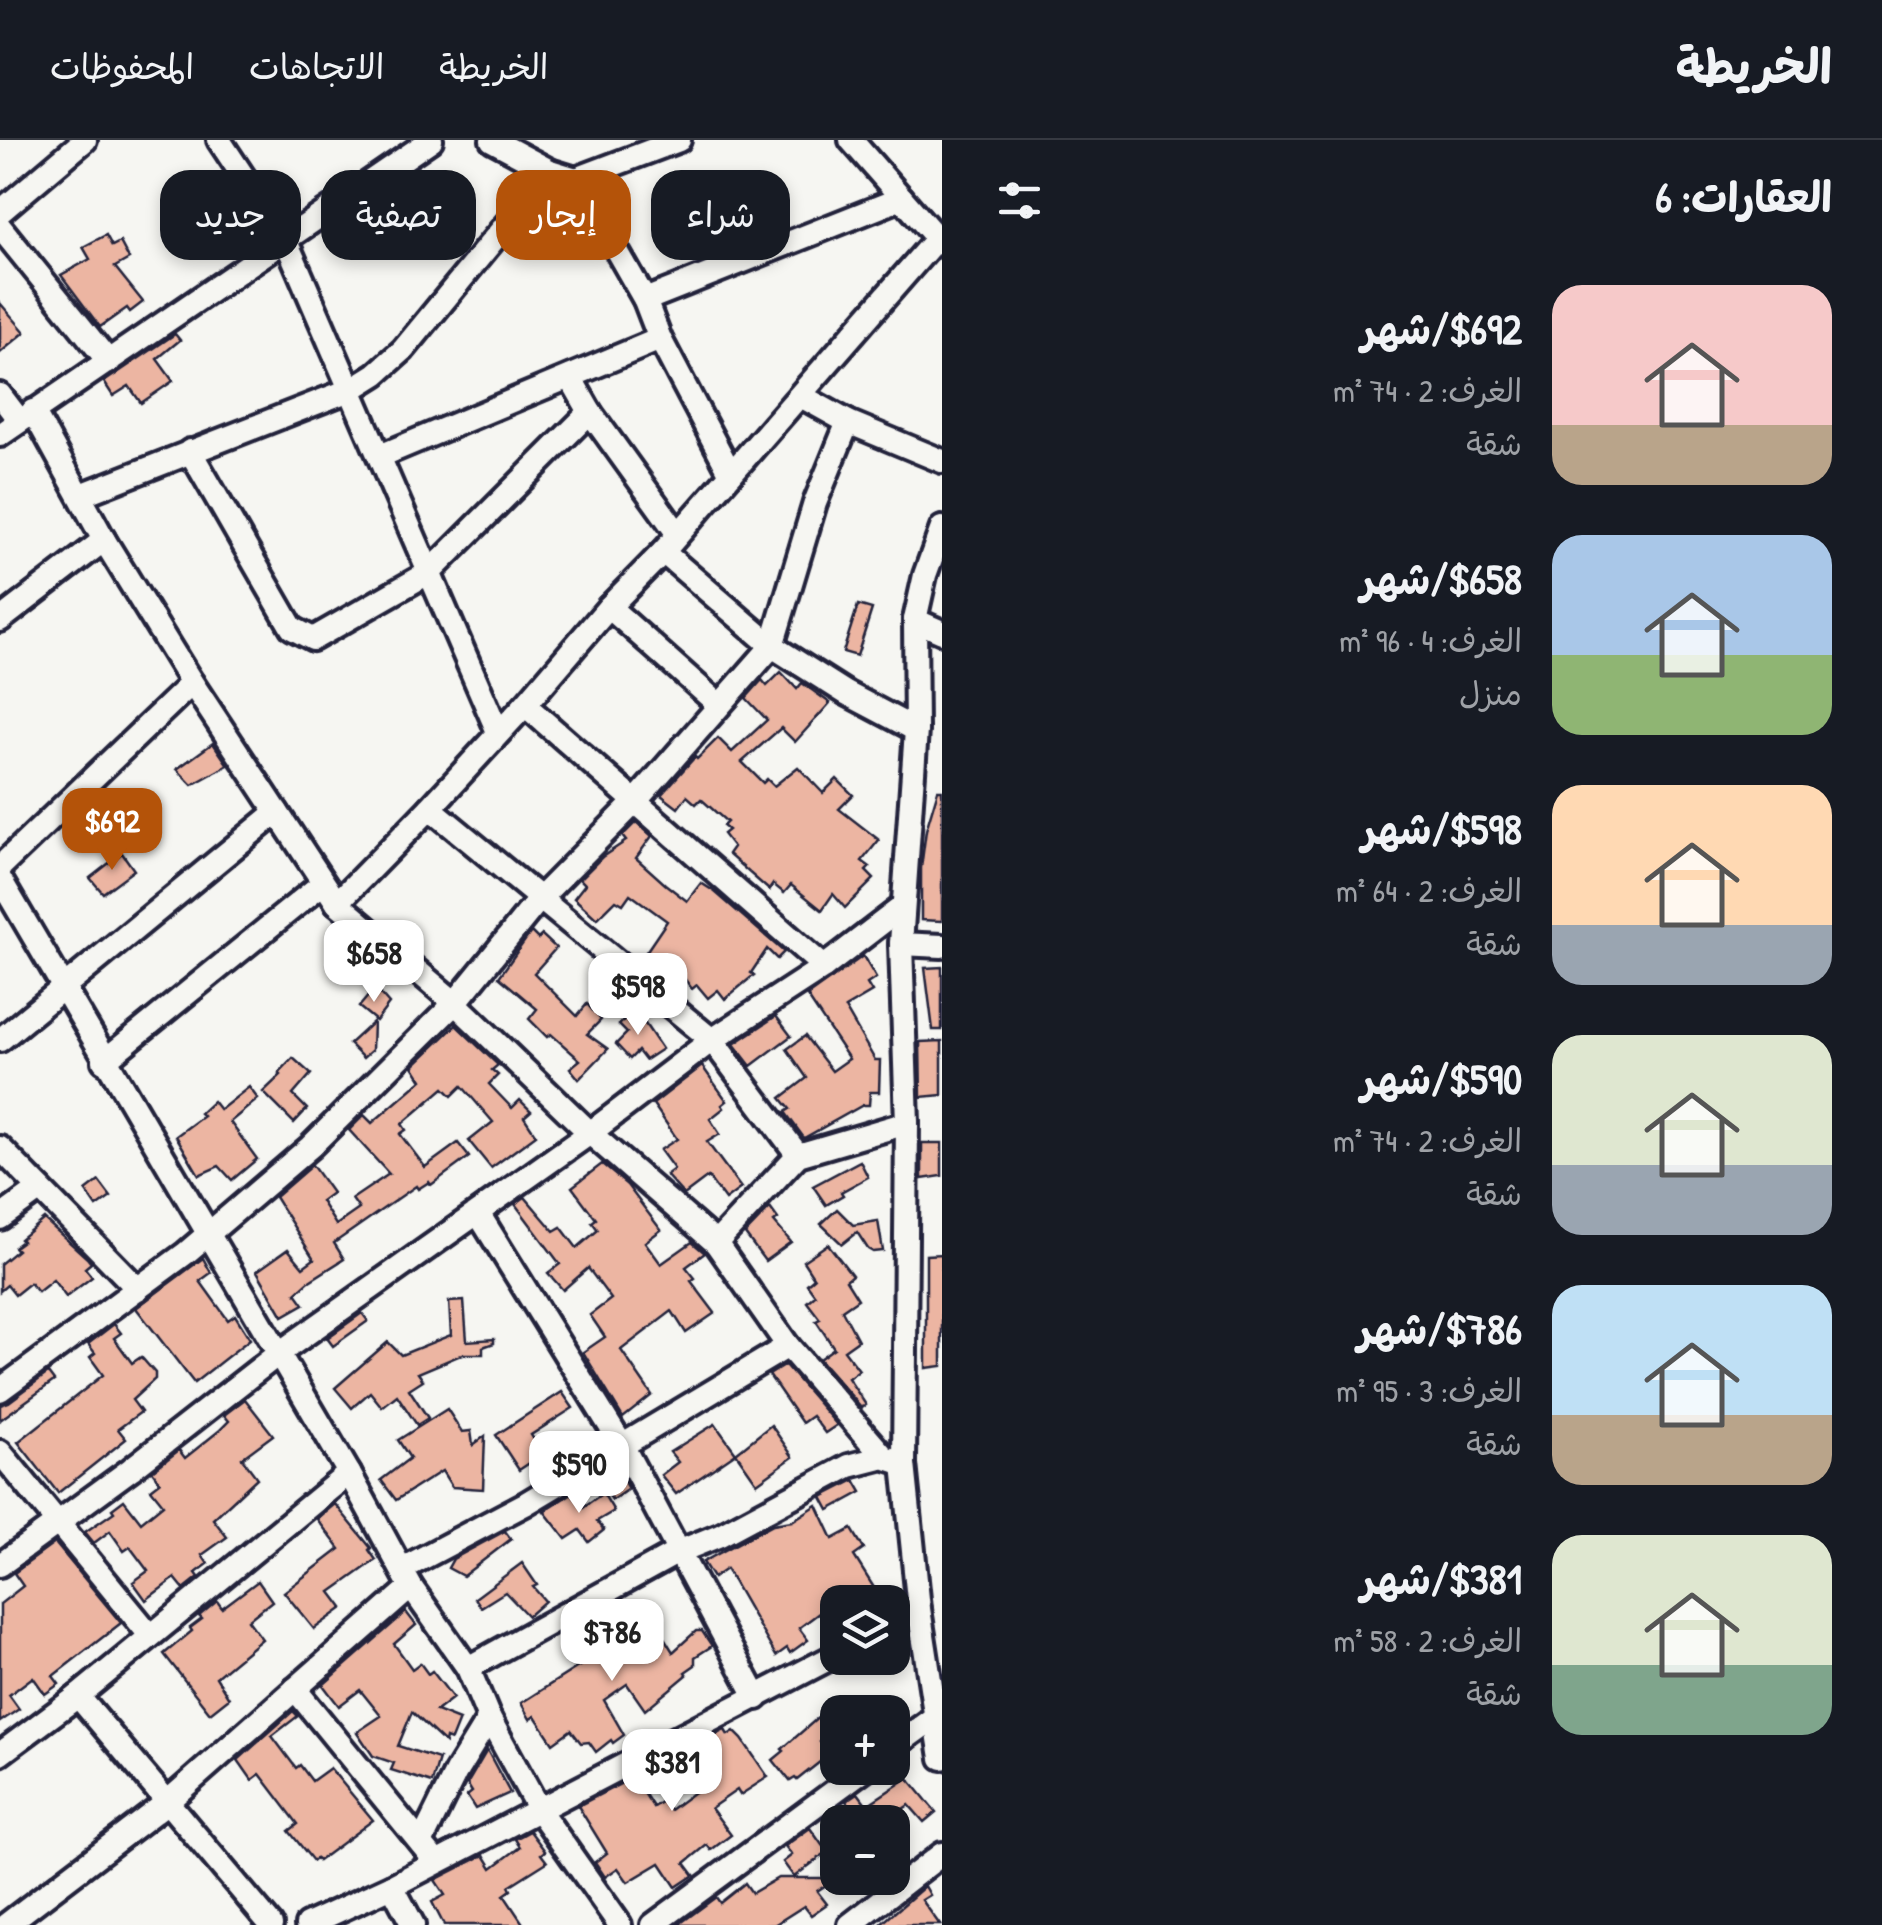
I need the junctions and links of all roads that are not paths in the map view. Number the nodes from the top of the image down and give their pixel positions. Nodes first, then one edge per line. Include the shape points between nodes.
1 (85, 140) edge
2 (219, 140) edge
3 (431, 140) edge
4 (679, 140) edge
5 (851, 140) edge
6 (501, 142) edge
7 (239, 170) edge
8 (550, 170) edge
9 (600, 170) edge
10 (902, 198) junction
11 (0, 212) edge
12 (0, 227) edge
13 (301, 231) edge
14 (496, 236) edge
15 (939, 242) edge
16 (258, 260) edge
17 (294, 260) edge
18 (622, 260) edge
19 (644, 300) junction
20 (660, 339) junction
21 (109, 362) junction
22 (570, 377) junction
23 (352, 389) junction
24 (0, 395) edge
25 (801, 396) junction
26 (590, 412) junction
27 (17, 422) edge
28 (848, 422) junction
29 (190, 451) junction
30 (380, 456) junction
31 (942, 460) edge
32 (731, 474) junction
33 (81, 495) junction
34 (942, 528) edge
35 (104, 540) junction
36 (670, 544) junction
37 (430, 572) junction
38 (609, 607) junction
39 (0, 620) edge
40 (915, 620) junction
41 (942, 632) edge
42 (772, 646) junction
43 (192, 682) junction
44 (718, 704) junction
45 (525, 706) junction
46 (916, 730) junction
47 (498, 732) junction
48 (634, 803) junction
49 (430, 808) junction
50 (278, 812) junction
51 (0, 867) edge
52 (0, 879) edge
53 (330, 893) junction
54 (540, 898) junction
55 (901, 908) junction
56 (901, 944) junction
57 (942, 946) edge
58 (824, 967) junction
59 (62, 988) junction
60 (455, 1003) junction
61 (0, 1040) edge
62 (712, 1040) junction
63 (104, 1061) junction
64 (908, 1123) junction
65 (590, 1133) junction
66 (0, 1148) edge
67 (798, 1155) junction
68 (40, 1189) junction
69 (478, 1213) junction
70 (0, 1218) edge
71 (209, 1235) junction
72 (716, 1243) junction
73 (138, 1289) junction
74 (788, 1346) junction
75 (278, 1354) junction
76 (0, 1390) edge
77 (623, 1447) junction
78 (0, 1452) edge
79 (894, 1460) junction
80 (349, 1473) junction
81 (56, 1522) junction
82 (678, 1552) junction
83 (0, 1565) edge
84 (407, 1578) junction
85 (919, 1610) junction
86 (910, 1615) edge
87 (150, 1635) junction
88 (820, 1664) edge
89 (468, 1668) junction
90 (295, 1689) junction
91 (78, 1696) junction
92 (757, 1698) junction
93 (935, 1717) junction
94 (489, 1718) junction
95 (910, 1735) edge
96 (0, 1754) edge
97 (942, 1758) edge
98 (843, 1785) edge
99 (166, 1802) junction
100 (539, 1810) junction
101 (428, 1853) junction
102 (942, 1854) edge
103 (392, 1886) junction
104 (6, 1925) edge
105 (271, 1925) edge
106 (306, 1925) edge
107 (412, 1925) edge
108 (620, 1925) edge
109 (653, 1925) edge
110 (850, 1925) edge

1 - 11 street
2 - 7 street
3 - 13 street
4 - 9 street
5 - 10 street
6 - 8 street
10 - 15 street
10 - 19 street
12 - 21 street
14 - 23 street via 403,350
15 - 25 street
16 - 21 street
17 - 23 street
18 - 19 street
19 - 20 street
20 - 22 street
20 - 32 street
21 - 27 street
22 - 26 street
22 - 30 street
23 - 29 street
23 - 30 street
24 - 27 street
25 - 28 street
25 - 32 street
26 - 36 street
26 - 37 street
27 - 33 street
28 - 31 street
28 - 42 street via 815,502
29 - 33 street
29 - 37 street via 302,636 314,639
30 - 37 street
32 - 36 street
33 - 35 street
34 - 40 street
35 - 39 street
35 - 43 street
36 - 38 street
36 - 42 street
37 - 47 street
38 - 44 street
38 - 45 street
40 - 41 street
40 - 46 street
42 - 44 street
42 - 46 street
43 - 50 street
43 - 51 street
44 - 48 street
45 - 47 street
45 - 48 street
46 - 55 street
47 - 49 street
48 - 54 street
48 - 58 street
49 - 53 street
49 - 54 street
50 - 53 street
50 - 59 street
52 - 59 street
53 - 60 street
53 - 63 street
54 - 60 street
54 - 62 street
55 - 56 street
55 - 58 street
56 - 57 street
56 - 64 street
58 - 62 street
59 - 61 street
59 - 63 street
60 - 65 street
60 - 71 street
62 - 65 street
62 - 67 street
63 - 71 street
64 - 67 street
64 - 79 street
65 - 69 street
65 - 72 street
66 - 68 street
67 - 72 street
68 - 70 street
68 - 73 street
69 - 75 street
69 - 77 street
71 - 73 street
71 - 75 street
72 - 74 street
73 - 76 street
74 - 77 street
74 - 79 street
75 - 80 street
75 - 81 street
77 - 82 street
77 - 84 street
78 - 81 street
79 - 82 street via 849,1466
79 - 85 street
80 - 84 street
80 - 87 street
81 - 83 street
81 - 87 street
82 - 89 street
82 - 92 street
84 - 89 street
84 - 90 street
85 - 86 street
85 - 93 street
87 - 91 street
88 - 92 street
89 - 94 street
90 - 99 street
90 - 101 street
91 - 96 street
91 - 99 street
92 - 100 street
93 - 95 street
93 - 97 street
94 - 100 street
94 - 101 street via 456,1772
98 - 109 street
99 - 104 street
99 - 105 street
100 - 101 street
100 - 108 street
101 - 103 street
102 - 110 street
103 - 106 street
103 - 107 street

